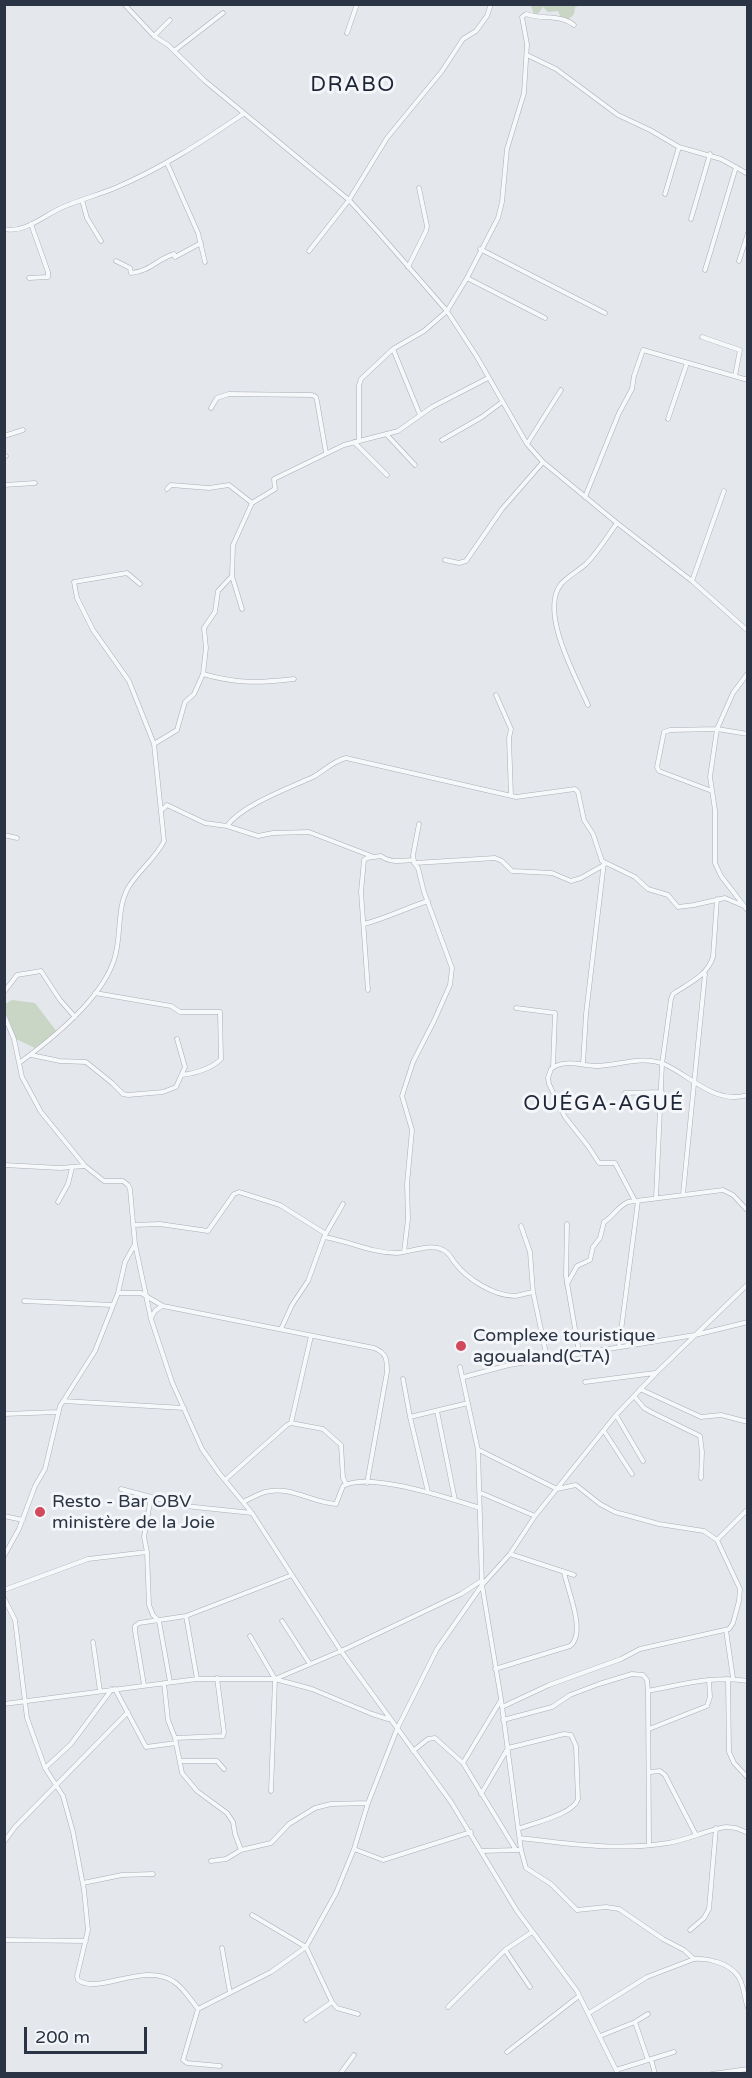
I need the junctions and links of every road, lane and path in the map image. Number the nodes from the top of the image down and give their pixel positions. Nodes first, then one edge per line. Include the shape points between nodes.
1 (124, 4) edge
2 (357, 4) edge
3 (491, 4) edge
4 (223, 13) dead end
5 (170, 20) dead end
6 (574, 26) dead end
7 (347, 33) dead end
8 (154, 36) junction
9 (174, 51) junction
10 (527, 55) junction
11 (243, 114) junction
12 (679, 147) junction
13 (710, 154) junction
14 (166, 163) junction
15 (736, 167) junction
16 (747, 174) edge
17 (419, 188) dead end
18 (665, 194) dead end
19 (82, 200) junction
20 (349, 200) junction
21 (691, 219) dead end
22 (31, 224) junction
23 (4, 229) edge
24 (747, 233) edge
25 (101, 241) dead end
26 (201, 243) junction
27 (480, 249) junction
28 (309, 251) dead end
29 (116, 261) dead end
30 (739, 261) dead end
31 (205, 262) dead end
32 (408, 267) junction
33 (705, 270) dead end
34 (29, 278) dead end
35 (467, 278) junction
36 (447, 310) junction
37 (605, 313) dead end
38 (544, 318) dead end
39 (702, 337) dead end
40 (393, 349) junction
41 (687, 363) junction
42 (735, 377) junction
43 (488, 378) junction
44 (747, 380) edge
45 (561, 390) dead end
46 (502, 402) junction
47 (211, 408) dead end
48 (420, 415) junction
49 (668, 419) dead end
50 (23, 430) dead end
51 (386, 435) junction
52 (4, 436) edge
53 (442, 440) dead end
54 (357, 441) junction
55 (527, 444) junction
56 (326, 453) junction
57 (543, 462) junction
58 (416, 465) dead end
59 (387, 475) dead end
60 (35, 483) dead end
61 (4, 485) edge
62 (167, 489) dead end
63 (724, 491) dead end
64 (585, 497) junction
65 (252, 503) junction
66 (617, 523) junction
67 (445, 560) dead end
68 (232, 576) junction
69 (692, 581) junction
70 (140, 584) dead end
71 (242, 609) dead end
72 (747, 630) edge
73 (747, 673) edge
74 (203, 674) junction
75 (294, 679) dead end
76 (496, 695) dead end
77 (588, 705) dead end
78 (717, 729) junction
79 (747, 734) edge
80 (154, 744) junction
81 (712, 791) junction
82 (512, 796) junction
83 (162, 812) junction
84 (419, 824) dead end
85 (227, 826) junction
86 (4, 835) edge
87 (17, 838) dead end
88 (374, 857) junction
89 (414, 862) junction
90 (604, 864) junction
91 (717, 899) junction
92 (428, 901) junction
93 (746, 905) edge
94 (747, 911) edge
95 (364, 924) junction
96 (705, 973) junction
97 (368, 990) dead end
98 (4, 992) edge
99 (95, 993) junction
100 (516, 1008) dead end
101 (4, 1015) edge
102 (75, 1017) junction
103 (177, 1039) dead end
104 (30, 1054) junction
105 (18, 1063) junction
106 (583, 1064) junction
107 (662, 1064) junction
108 (553, 1067) junction
109 (182, 1074) junction
110 (693, 1081) junction
111 (662, 1092) junction
112 (625, 1093) dead end
113 (747, 1095) edge
114 (5, 1165) edge
115 (85, 1166) junction
116 (72, 1168) junction
117 (683, 1194) junction
118 (656, 1198) junction
119 (636, 1201) junction
120 (58, 1202) dead end
121 (343, 1204) dead end
122 (747, 1211) edge
123 (567, 1224) dead end
124 (133, 1225) junction
125 (521, 1226) dead end
126 (325, 1236) junction
127 (135, 1244) junction
128 (404, 1252) junction
129 (567, 1284) junction
130 (747, 1284) edge
131 (533, 1292) junction
132 (118, 1293) junction
133 (145, 1295) junction
134 (24, 1300) dead end
135 (112, 1305) junction
136 (163, 1306) junction
137 (151, 1319) junction
138 (747, 1322) edge
139 (282, 1329) junction
140 (695, 1335) junction
141 (311, 1336) junction
142 (619, 1346) junction
143 (579, 1352) junction
144 (547, 1358) junction
145 (460, 1366) dead end
146 (656, 1372) junction
147 (464, 1377) junction
148 (403, 1379) dead end
149 (585, 1382) dead end
150 (640, 1389) junction
151 (634, 1396) junction
152 (63, 1401) junction
153 (468, 1402) junction
154 (184, 1408) junction
155 (436, 1411) junction
156 (58, 1412) junction
157 (4, 1414) edge
158 (616, 1415) junction
159 (410, 1417) junction
160 (747, 1422) edge
161 (291, 1423) junction
162 (604, 1431) junction
163 (478, 1450) junction
164 (644, 1461) dead end
165 (632, 1474) dead end
166 (701, 1478) dead end
167 (225, 1480) junction
168 (367, 1483) junction
169 (346, 1484) junction
170 (121, 1489) dead end
171 (557, 1489) junction
172 (428, 1492) junction
173 (481, 1493) junction
174 (152, 1497) junction
175 (455, 1500) junction
176 (243, 1502) junction
177 (480, 1508) junction
178 (747, 1509) edge
179 (252, 1513) junction
180 (4, 1516) edge
181 (536, 1516) junction
182 (22, 1520) junction
183 (717, 1540) junction
184 (147, 1552) junction
185 (510, 1554) junction
186 (4, 1556) edge
187 (564, 1572) junction
188 (292, 1575) junction
189 (574, 1575) dead end
190 (481, 1583) junction
191 (4, 1590) edge
192 (4, 1598) edge
193 (186, 1616) junction
194 (159, 1620) junction
195 (282, 1621) dead end
196 (726, 1630) junction
197 (250, 1636) dead end
198 (93, 1642) dead end
199 (341, 1651) junction
200 (310, 1664) junction
201 (495, 1669) junction
202 (217, 1678) junction
203 (196, 1679) junction
204 (275, 1679) junction
205 (731, 1679) junction
206 (709, 1680) junction
207 (747, 1680) edge
208 (170, 1682) junction
209 (164, 1683) junction
210 (144, 1686) junction
211 (114, 1689) junction
212 (100, 1691) junction
213 (648, 1691) junction
214 (501, 1699) junction
215 (25, 1701) junction
216 (4, 1704) edge
217 (502, 1707) junction
218 (128, 1713) junction
219 (390, 1719) junction
220 (503, 1720) junction
221 (397, 1729) junction
222 (649, 1729) junction
223 (176, 1740) junction
224 (508, 1748) junction
225 (413, 1751) junction
226 (180, 1761) junction
227 (463, 1763) junction
228 (45, 1768) junction
229 (224, 1769) dead end
230 (650, 1772) junction
231 (747, 1778) edge
232 (55, 1786) junction
233 (271, 1791) dead end
234 (481, 1794) junction
235 (368, 1803) junction
236 (716, 1828) junction
237 (518, 1829) junction
238 (471, 1832) junction
239 (747, 1833) edge
240 (696, 1835) junction
241 (520, 1838) junction
242 (4, 1842) edge
243 (650, 1845) junction
244 (242, 1850) junction
245 (354, 1850) junction
246 (519, 1850) junction
247 (481, 1851) junction
248 (212, 1861) dead end
249 (153, 1874) dead end
250 (83, 1883) junction
251 (252, 1915) dead end
252 (690, 1930) dead end
253 (532, 1932) junction
254 (4, 1941) edge
255 (86, 1941) junction
256 (306, 1947) junction
257 (222, 1948) dead end
258 (505, 1950) junction
259 (694, 1959) junction
260 (530, 1987) dead end
261 (230, 1993) junction
262 (579, 1996) junction
263 (332, 2002) junction
264 (448, 2007) dead end
265 (747, 2008) edge
266 (198, 2009) junction
267 (589, 2013) junction
268 (357, 2014) dead end
269 (648, 2014) dead end
270 (306, 2020) dead end
271 (635, 2022) junction
272 (600, 2036) junction
273 (507, 2052) dead end
274 (674, 2052) dead end
275 (354, 2055) dead end
276 (649, 2059) junction
277 (220, 2066) dead end
278 (746, 2070) edge
279 (617, 2072) edge
280 (727, 2072) edge
281 (340, 2073) edge
282 (655, 2073) edge
283 (712, 2073) edge

1 - 8 street
2 - 7 street
3 - 20 street via 476,31 463,39 387,138
4 - 9 street
5 - 8 street
6 - 10 street via 561,18 524,15
8 - 9 street
9 - 11 street
10 - 12 street via 556,69 618,115
10 - 27 street via 524,93 507,149 502,202 498,218
11 - 14 street
11 - 20 street
12 - 13 street
12 - 18 street
13 - 15 street
13 - 21 street
14 - 19 street
14 - 26 street
15 - 16 street
15 - 33 street
17 - 32 street via 426,231
19 - 22 street
19 - 25 street via 87,218
20 - 28 street
20 - 32 street
22 - 23 street via 17,230
22 - 34 street via 48,277
24 - 30 street
26 - 29 street via 175,257 165,256 139,272 131,273 130,268
26 - 31 street
27 - 35 street
27 - 37 street
32 - 36 street
35 - 36 street
35 - 38 street
36 - 40 street via 424,331
36 - 43 street
39 - 42 street via 740,350
40 - 48 street
40 - 54 street via 361,379
41 - 42 street
41 - 49 street
41 - 64 street via 643,350 632,389
42 - 44 street
43 - 46 street
43 - 48 street
45 - 55 street
46 - 53 street
46 - 55 street
47 - 56 street via 217,398 229,394 312,395 317,401
48 - 51 street via 405,428
50 - 52 street
51 - 54 street
51 - 58 street
54 - 56 street
54 - 59 street
55 - 57 street
56 - 65 street via 274,479 275,489
57 - 64 street
57 - 67 street via 507,502 466,561
60 - 61 street
62 - 65 street via 171,485 209,489 229,484
63 - 69 street
64 - 66 street
65 - 68 street via 233,545
66 - 69 street
66 - 77 street via 595,555 562,582 554,602 558,634
68 - 71 street
68 - 74 street via 218,591 215,612 204,628
69 - 72 street
70 - 80 street via 127,573 74,582 77,598 93,630 129,681
73 - 78 street via 732,693
74 - 75 street via 257,683
74 - 80 street via 194,694 185,702 177,730
76 - 82 street via 511,729
78 - 79 street
78 - 81 street via 710,769
78 - 81 street via 666,731 657,767
80 - 83 street
81 - 93 street via 715,863
82 - 85 street via 346,758 238,814
82 - 90 street via 576,789 584,820
83 - 85 street via 167,805 205,824
83 - 99 street via 164,841 127,889 115,959
84 - 89 street
85 - 88 street via 258,836 309,832
86 - 87 street
88 - 89 street
88 - 95 street via 364,860
89 - 90 street via 495,858 512,871 552,873 571,881
89 - 92 street
90 - 91 street via 631,875 648,890 668,895 678,907
90 - 106 street
91 - 93 street
91 - 96 street via 713,957
92 - 95 street
92 - 128 street via 452,977 435,1022 413,1062 402,1096 412,1138
93 - 94 street
95 - 97 street
96 - 107 street via 673,994
96 - 110 street
98 - 102 street via 17,975 41,971
99 - 102 street
99 - 109 street via 171,1005 180,1012 220,1012 221,1059 198,1072
100 - 108 street via 555,1013
101 - 105 street
102 - 104 street
103 - 109 street via 185,1067
104 - 105 street
104 - 109 street via 86,1062 125,1096 173,1089
105 - 115 street via 36,1104
106 - 107 street via 645,1060
106 - 108 street
107 - 110 street
107 - 111 street
108 - 119 street via 548,1074 549,1084 565,1117 599,1163 615,1162
110 - 113 street via 711,1092
110 - 117 street
111 - 112 street
111 - 118 street
114 - 116 street
115 - 116 street
115 - 124 street via 104,1181 123,1181 128,1185
116 - 120 street
117 - 118 street
117 - 122 street via 723,1190
118 - 119 street
119 - 129 street via 618,1207 604,1222 590,1260 577,1266
119 - 142 street
121 - 126 street
123 - 129 street
124 - 126 street via 160,1224 208,1231 239,1192 280,1205
124 - 127 street
125 - 131 street via 530,1252
126 - 128 street via 377,1251
126 - 139 street via 308,1281
127 - 132 street via 125,1262
127 - 133 street
128 - 131 street via 442,1249 473,1281 485,1287 515,1296
129 - 143 street
130 - 140 street
131 - 144 street
132 - 133 street
132 - 135 street
133 - 136 street
133 - 137 street
134 - 135 street
135 - 152 street via 95,1351
136 - 137 street
136 - 139 street
137 - 154 street
138 - 140 street
139 - 141 street
140 - 142 street
140 - 146 street
141 - 161 street
141 - 168 street via 374,1348 387,1360
142 - 143 street
143 - 144 street
144 - 147 street
145 - 147 street
146 - 149 street
146 - 150 street
147 - 153 street
148 - 159 street
150 - 151 street
150 - 160 street via 701,1417 721,1415
151 - 158 street
151 - 166 street via 644,1408 700,1436
152 - 154 street
152 - 156 street
153 - 155 street
153 - 163 street
154 - 167 street via 202,1449
155 - 159 street
155 - 175 street
156 - 157 street
156 - 182 street via 48,1459
158 - 162 street
158 - 164 street
159 - 172 street
161 - 167 street
161 - 169 street via 323,1429 341,1445
162 - 165 street
162 - 171 street
163 - 171 street
163 - 173 street
167 - 176 street
168 - 169 street
168 - 172 street
169 - 176 street via 336,1504 285,1490 263,1492
170 - 174 street
171 - 181 street
171 - 183 street via 576,1485 615,1512 704,1531
172 - 175 street
173 - 177 street
173 - 181 street
174 - 179 street via 185,1506
174 - 184 street via 144,1532
175 - 177 street
176 - 179 street
177 - 190 street
178 - 183 street
179 - 188 street
180 - 182 street
181 - 185 street
182 - 186 street
183 - 196 street via 740,1589 733,1623
184 - 191 street via 88,1559
184 - 194 street via 149,1605
185 - 187 street
185 - 190 street
187 - 189 street
187 - 201 street via 573,1601 575,1642
188 - 193 street
188 - 199 street
190 - 199 street
190 - 201 street
190 - 221 street via 437,1649
192 - 215 street via 15,1620
193 - 194 street
193 - 203 street
194 - 208 street
194 - 210 street via 135,1626
195 - 200 street
196 - 205 street
196 - 217 street via 640,1649
197 - 204 street
198 - 212 street
199 - 200 street
199 - 219 street
200 - 204 street
201 - 214 street
202 - 203 street
202 - 204 street
202 - 223 street via 223,1736
203 - 208 street
204 - 219 street
204 - 233 street
205 - 206 street
205 - 207 street
205 - 231 street via 729,1752
206 - 213 street
206 - 222 street via 707,1706
208 - 209 street
209 - 210 street
209 - 223 street via 168,1720
210 - 211 street
211 - 212 street
211 - 218 street
211 - 228 street via 71,1744
212 - 215 street
213 - 220 street via 647,1680 633,1674 580,1690 552,1707
213 - 222 street
214 - 217 street
214 - 227 street
215 - 216 street
215 - 228 street
217 - 220 street
218 - 223 street via 146,1748
218 - 232 street
219 - 221 street
220 - 224 street
221 - 225 street
221 - 235 street
222 - 230 street
223 - 226 street
224 - 234 street
224 - 237 street
224 - 237 street via 568,1733 576,1746 576,1804
225 - 227 street via 428,1738 435,1738
225 - 238 street
226 - 229 street via 217,1761
226 - 244 street via 187,1780 227,1813
227 - 234 street
228 - 232 street
230 - 240 street via 665,1775
230 - 243 street
232 - 242 street
232 - 250 street via 65,1800
234 - 246 street
235 - 244 street via 315,1808 289,1824 271,1843
235 - 245 street
236 - 239 street via 732,1827
236 - 240 street
236 - 252 street via 708,1909
237 - 241 street
238 - 245 street via 383,1860
238 - 247 street
240 - 243 street
241 - 243 street
241 - 246 street
244 - 248 street
245 - 256 street
246 - 247 street
246 - 259 street via 526,1868 577,1910 619,1909
247 - 253 street
249 - 250 street
250 - 255 street
251 - 256 street
253 - 258 street
253 - 262 street
254 - 255 street
255 - 266 street via 77,1976 80,1982 94,1985 135,1976 161,1976 178,1984
256 - 261 street via 271,1972
256 - 263 street
257 - 261 street
258 - 260 street
258 - 264 street
259 - 265 street via 711,1959 732,1970 741,1982
259 - 267 street via 647,1977
261 - 266 street
262 - 267 street
262 - 273 street
263 - 268 street via 337,2008
263 - 270 street
266 - 277 street via 183,2060
267 - 272 street
269 - 271 street
271 - 272 street
271 - 276 street
272 - 279 street
274 - 276 street
275 - 281 street
276 - 279 street
276 - 282 street
278 - 280 street
280 - 283 street

